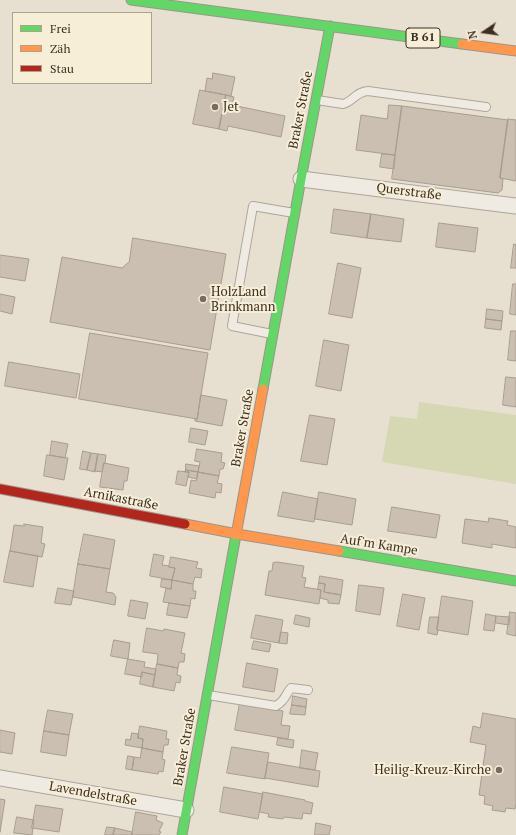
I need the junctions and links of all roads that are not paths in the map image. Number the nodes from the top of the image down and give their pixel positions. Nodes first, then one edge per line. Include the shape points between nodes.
1 (131, 0) edge
2 (330, 26) junction
3 (516, 51) edge
4 (316, 100) junction
5 (486, 107) dead end
6 (302, 179) junction
7 (516, 206) edge
8 (295, 214) junction
9 (273, 334) junction
10 (0, 489) edge
11 (237, 534) junction
12 (516, 581) edge
13 (308, 690) dead end
14 (208, 695) junction
15 (0, 778) edge
16 (186, 810) junction
17 (182, 835) edge

1 - 2 main road, B 61
2 - 3 main road, B 61
2 - 4 main road, Braker Straße
4 - 5 lane via 343,104 362,91 368,91
4 - 6 main road, Braker Straße
6 - 7 street, Querstraße
6 - 8 main road, Braker Straße
8 - 9 main road, Braker Straße
8 - 9 lane via 253,206 232,326
9 - 11 main road, Braker Straße
10 - 11 main road, Arnikastraße
11 - 12 main road, Auf'm Kampe
11 - 14 main road, Braker Straße
13 - 14 lane via 291,688 284,701 276,706
14 - 16 main road, Braker Straße
15 - 16 street, Lavendelstraße
16 - 17 main road, Braker Straße

